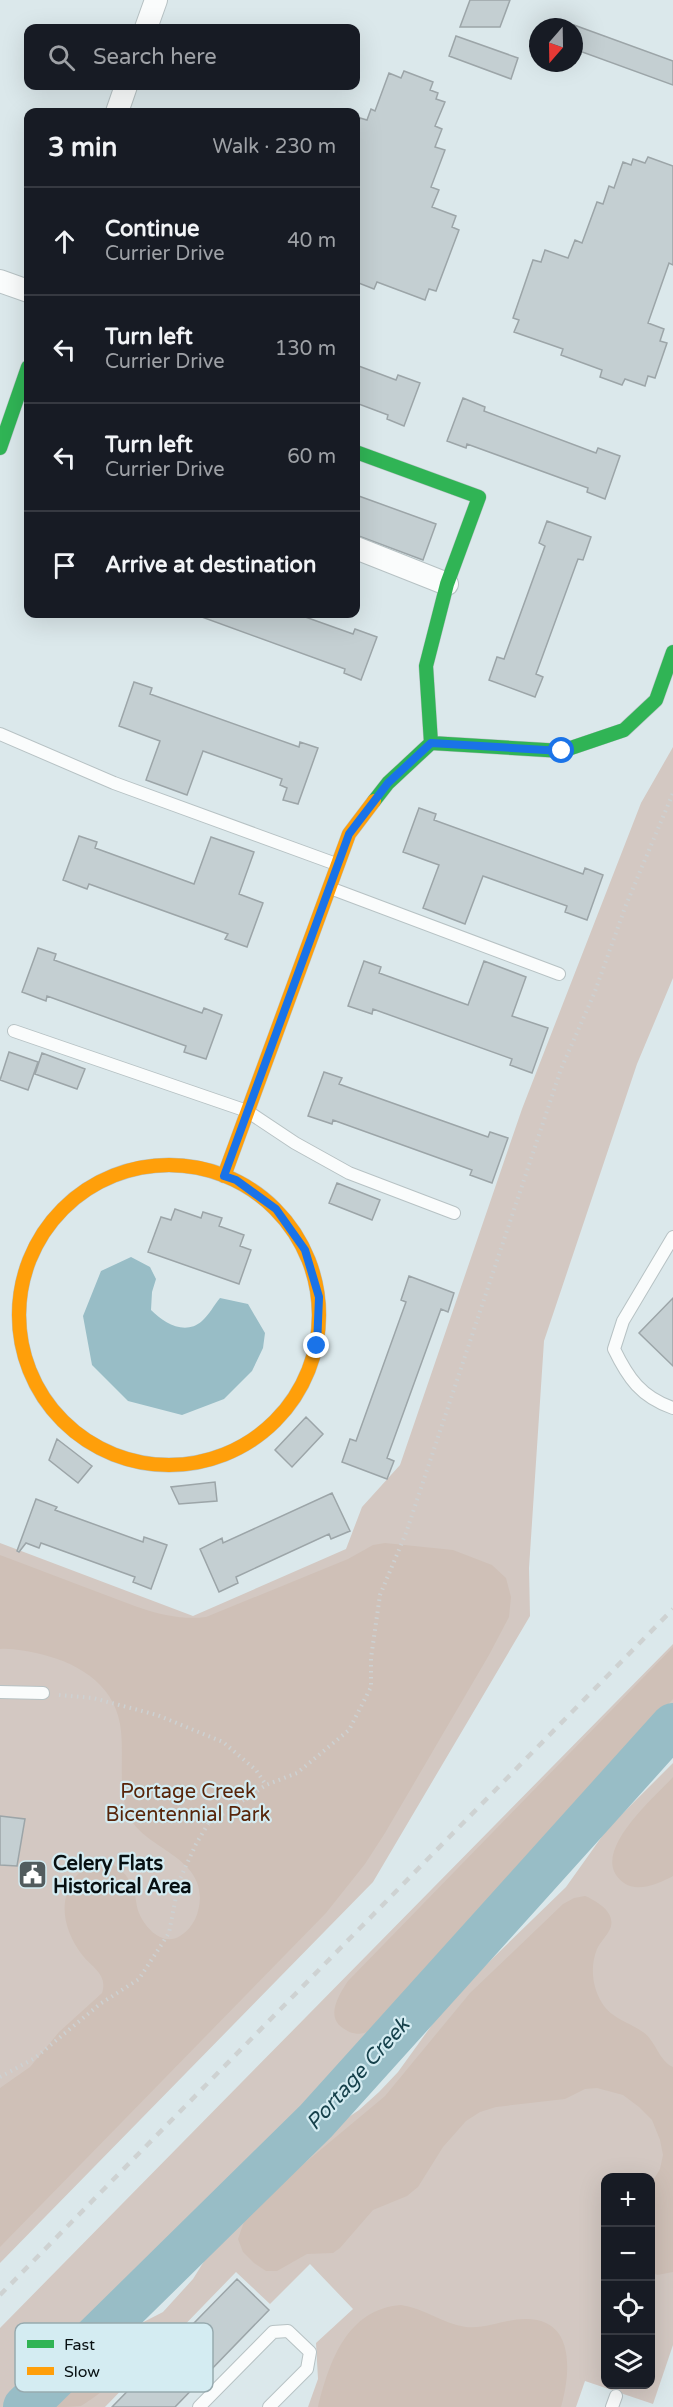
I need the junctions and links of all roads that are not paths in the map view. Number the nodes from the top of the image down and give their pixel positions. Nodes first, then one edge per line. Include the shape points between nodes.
1 (156, 0) edge
2 (147, 24) edge
3 (125, 90) edge
4 (118, 108) edge
5 (0, 281) edge
6 (24, 290) edge
7 (24, 379) edge
8 (0, 448) edge
9 (360, 453) edge
10 (360, 550) edge
11 (447, 584) junction
12 (673, 652) edge
13 (0, 734) edge
14 (431, 743) junction
15 (338, 865) junction
16 (329, 887) junction
17 (559, 974) dead end
18 (14, 1030) dead end
19 (247, 1112) junction
20 (224, 1176) junction
21 (454, 1213) dead end
22 (673, 1237) edge
23 (673, 1408) edge
24 (0, 1692) edge
25 (43, 1693) road end
26 (199, 2407) edge
27 (269, 2407) edge

1 - 2 street
3 - 4 street
5 - 6 street
7 - 8 street
9 - 11 street via 479,497
10 - 11 street
11 - 14 street via 426,666
12 - 14 street via 656,700 624,730 562,751
13 - 15 lane via 114,783
14 - 15 street via 381,791 349,834
15 - 16 street
16 - 17 lane
16 - 19 street
18 - 19 lane
19 - 20 street
19 - 21 lane via 349,1173
20 - 20 street via 188,1165 139,1167 92,1185 54,1216 28,1258 17,1307 23,1357 45,1402 80,1437 125,1460 185,1464 224,1456 267,1431 299,1392 317,1346 319,1297 305,1250 276,1209 236,1180
22 - 23 lane via 622,1321 614,1349 625,1372 643,1393
24 - 25 lane
26 - 27 lane via 273,2332 288,2331 310,2352 307,2369

